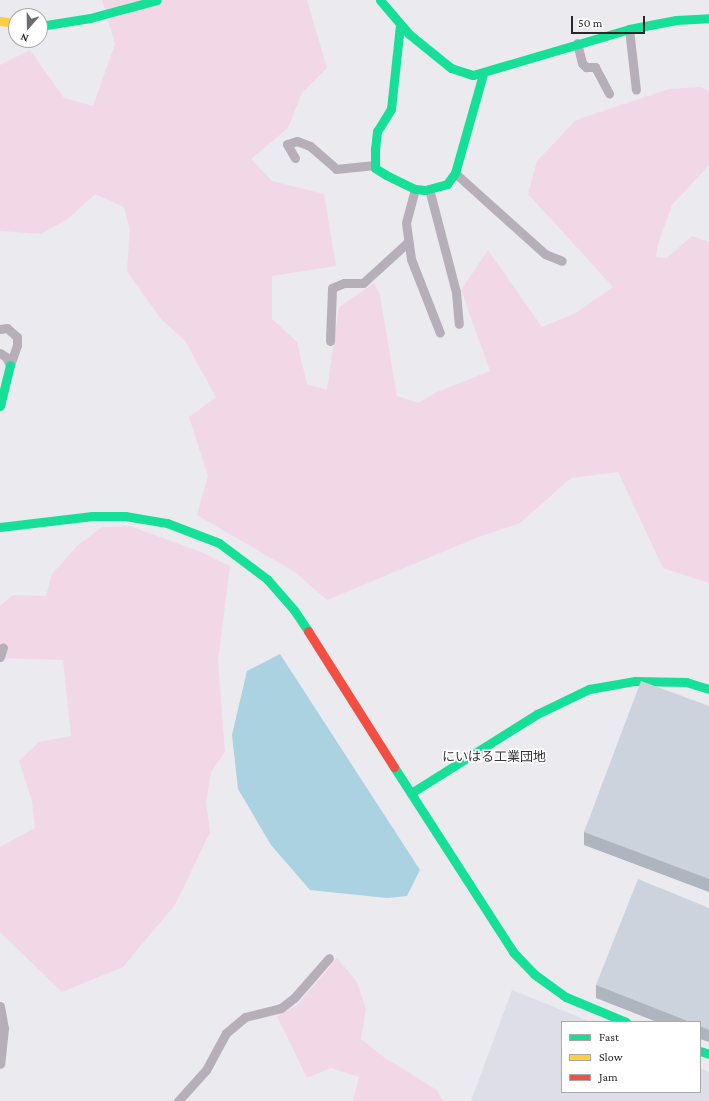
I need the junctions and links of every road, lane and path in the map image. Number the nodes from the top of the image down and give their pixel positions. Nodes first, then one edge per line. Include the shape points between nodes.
1 (157, 0) edge
2 (380, 0) edge
3 (709, 18) edge
4 (48, 25) edge
5 (400, 25) junction
6 (629, 29) junction
7 (577, 43) junction
8 (482, 74) junction
9 (636, 90) dead end
10 (609, 93) dead end
11 (295, 158) dead end
12 (375, 165) junction
13 (455, 172) junction
14 (415, 189) junction
15 (428, 189) junction
16 (408, 242) junction
17 (562, 261) dead end
18 (460, 324) dead end
19 (0, 329) edge
20 (440, 333) dead end
21 (330, 342) dead end
22 (0, 353) edge
23 (10, 365) junction
24 (0, 406) edge
25 (0, 527) edge
26 (3, 647) dead end
27 (0, 657) edge
28 (709, 690) edge
29 (411, 793) junction
30 (329, 958) dead end
31 (0, 1006) edge
32 (624, 1021) edge
33 (0, 1064) edge
34 (178, 1101) edge

1 - 4 street via 90,18
2 - 5 street
3 - 6 street via 676,20
5 - 8 street via 451,68 467,74
5 - 12 street via 391,110 377,131
6 - 7 street
6 - 9 street
7 - 8 street
7 - 10 street via 582,63 586,67 595,67
8 - 13 street
11 - 12 street via 287,144 297,141 310,146 336,169
12 - 14 street via 375,168 386,175
13 - 15 street via 446,184
13 - 17 street via 545,254
14 - 15 street
14 - 16 street via 406,223
15 - 18 street via 456,292
16 - 20 street via 411,259
16 - 21 street via 363,283 344,283 332,288
19 - 23 street via 7,328 17,337
22 - 23 street via 6,357
23 - 24 street
25 - 29 street via 92,516 125,516 167,522 219,544 267,579 294,610
26 - 27 street
28 - 29 street via 686,682 635,681 589,689 537,714
29 - 32 street via 513,952 534,974 566,997
30 - 34 street via 294,998 280,1008 245,1017 226,1033 206,1070
31 - 33 street via 4,1028

